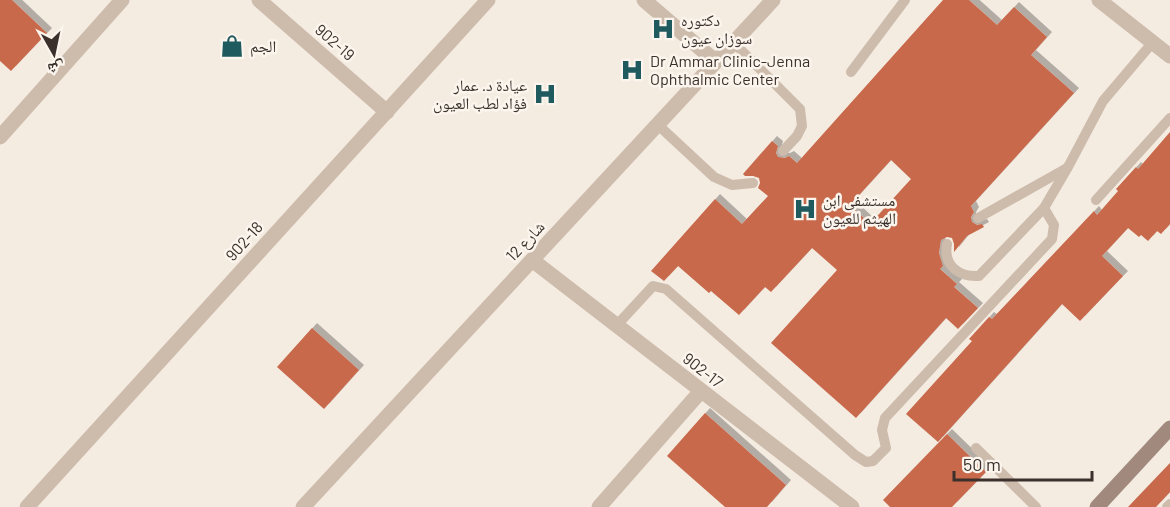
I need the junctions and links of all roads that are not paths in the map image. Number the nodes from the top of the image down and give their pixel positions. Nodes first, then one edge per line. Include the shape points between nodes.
1 (122, 0) edge
2 (259, 0) edge
3 (488, 0) edge
4 (644, 0) edge
5 (773, 0) edge
6 (905, 0) edge
7 (1099, 0) edge
8 (733, 42) junction
9 (1153, 42) junction
10 (1170, 56) edge
11 (716, 61) junction
12 (851, 72) dead end
13 (387, 112) junction
14 (1170, 118) edge
15 (657, 124) junction
16 (0, 137) edge
17 (783, 151) dead end
18 (1068, 167) junction
19 (753, 183) dead end
20 (1095, 200) dead end
21 (1044, 208) junction
22 (978, 218) dead end
23 (947, 244) dead end
24 (532, 260) junction
25 (617, 325) junction
26 (701, 391) junction
27 (1170, 428) edge
28 (976, 448) dead end
29 (27, 507) edge
30 (303, 507) edge
31 (599, 507) edge
32 (852, 507) edge
33 (1036, 507) edge
34 (1097, 507) edge

1 - 16 street
2 - 13 street, 902-19
3 - 13 street, 902-18
4 - 11 street
5 - 8 street, شارع 12
6 - 12 lane
7 - 9 street
8 - 11 street, شارع 12
8 - 17 lane via 800,109 802,126
9 - 10 street
9 - 18 lane via 1103,101
11 - 15 street, شارع 12
13 - 29 street, 902-18
14 - 20 lane
15 - 19 lane via 714,177 732,185
15 - 24 street, شارع 12
18 - 21 lane
18 - 22 lane
21 - 23 lane via 980,276 959,274 950,266
21 - 25 lane via 1054,225 1052,239 885,418 882,430 886,448 873,461 866,462 855,455 666,289 652,286
24 - 25 street, 902-17
24 - 30 street, شارع 12
25 - 26 street, 902-17
26 - 31 street
26 - 32 street, 902-17
27 - 34 street
28 - 33 lane

